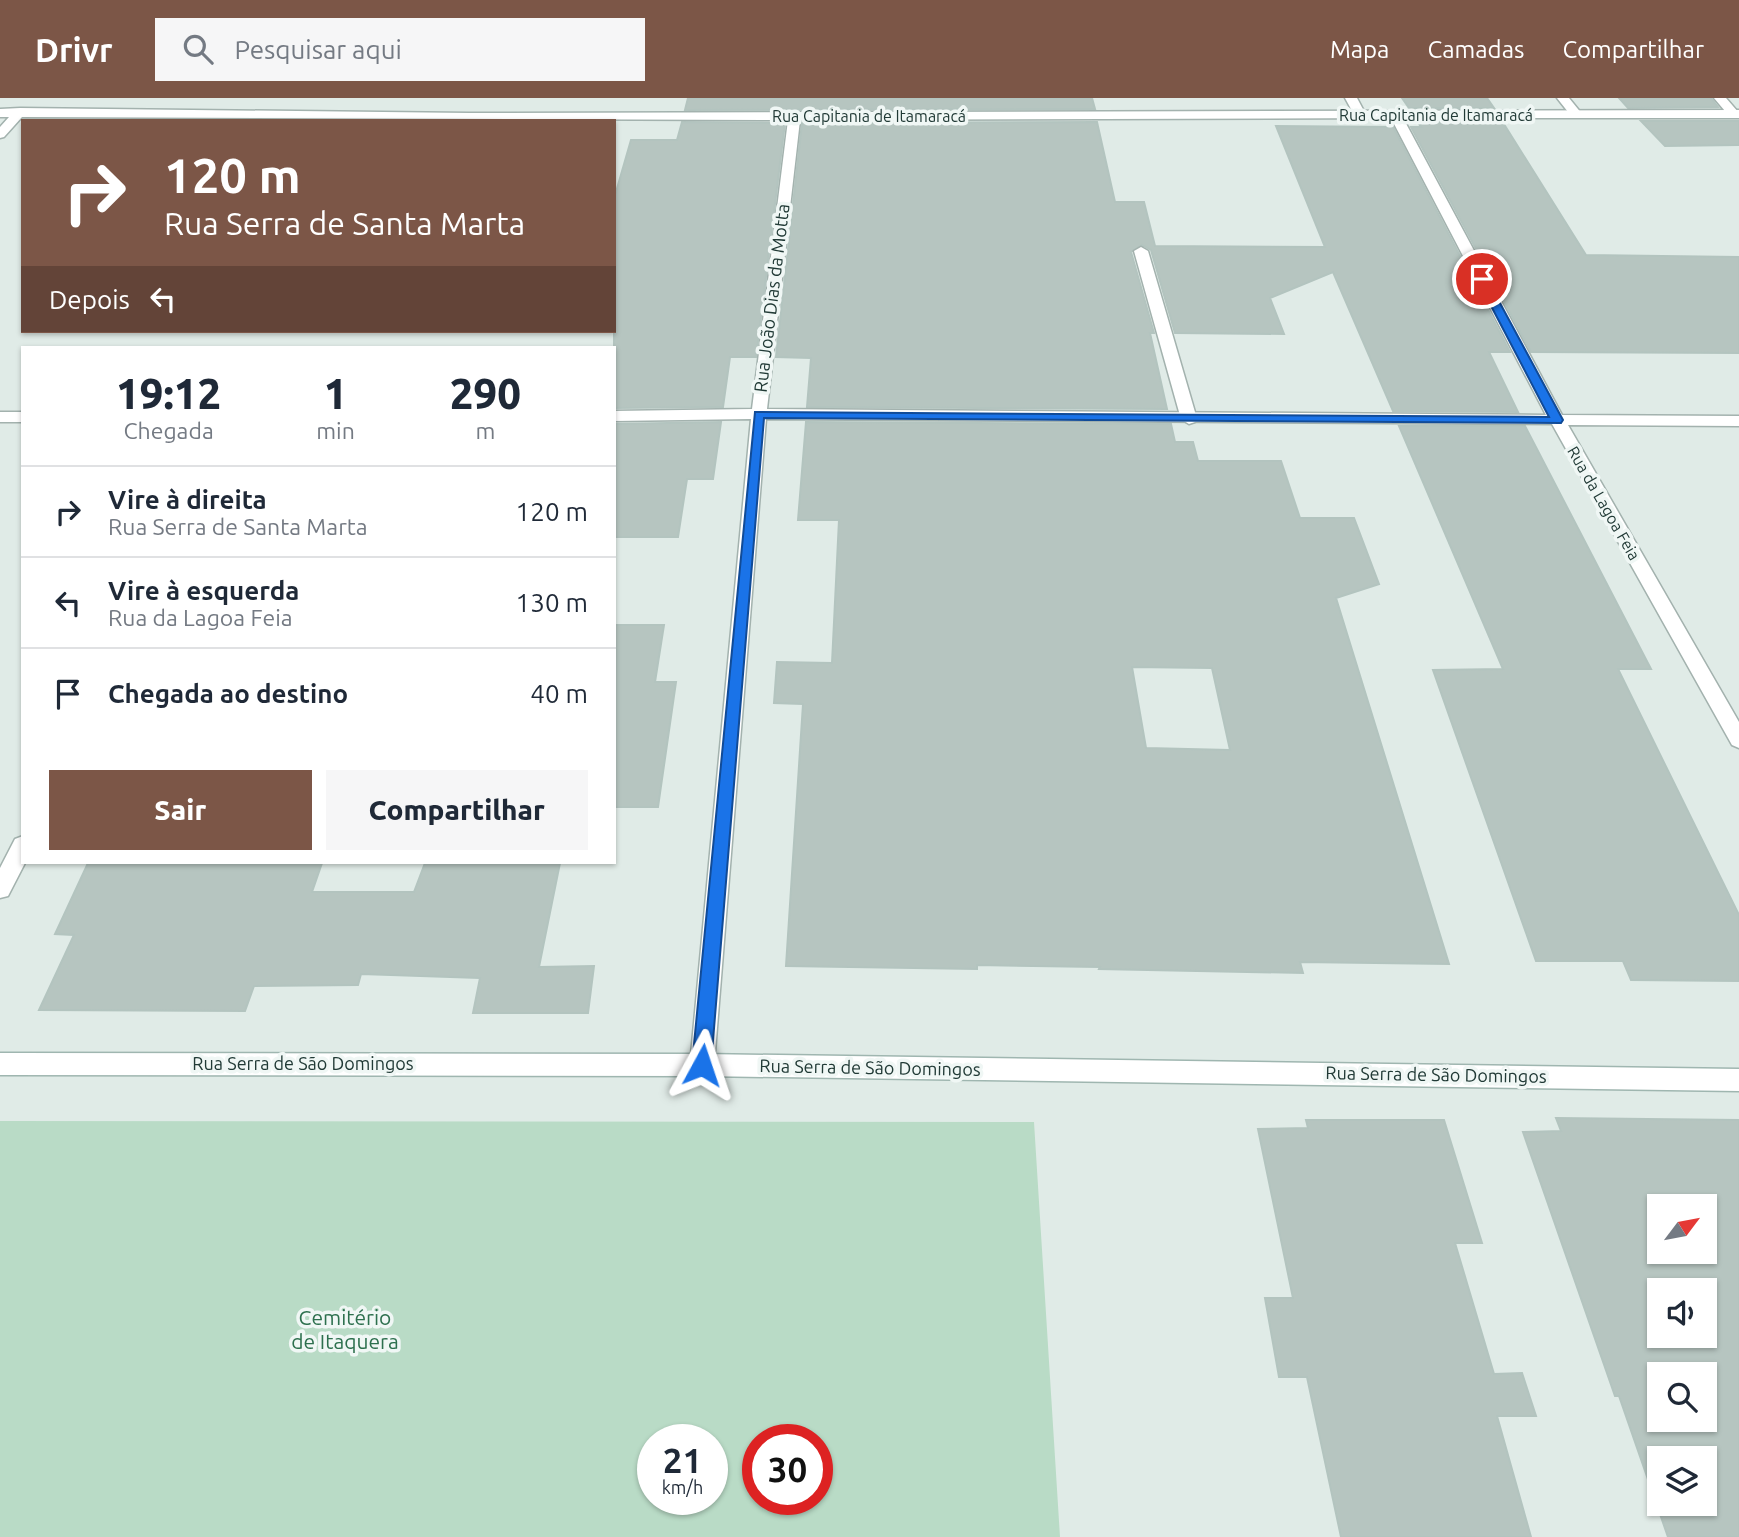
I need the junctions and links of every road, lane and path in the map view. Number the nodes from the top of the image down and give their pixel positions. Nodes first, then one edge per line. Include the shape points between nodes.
1 (1115, 98) edge
2 (1350, 98) edge
3 (1563, 98) edge
4 (1720, 98) edge
5 (20, 112) junction
6 (0, 113) edge
7 (1576, 114) junction
8 (1736, 114) edge
9 (1120, 115) junction
10 (1360, 115) junction
11 (1395, 115) junction
12 (794, 116) junction
13 (468, 119) edge
14 (0, 134) edge
15 (1141, 251) dead end
16 (759, 414) junction
17 (616, 416) edge
18 (0, 417) edge
19 (21, 417) edge
20 (1189, 419) junction
21 (1557, 420) junction
22 (1739, 421) edge
23 (1739, 740) edge
24 (21, 849) edge
25 (0, 889) edge
26 (0, 1064) edge
27 (702, 1065) junction
28 (1739, 1080) edge

1 - 9 street
2 - 10 street
3 - 7 street
4 - 8 street
5 - 6 street, Rua Capitania de Itamaracá
5 - 13 street, Rua Capitania de Itamaracá
5 - 14 street
7 - 8 street, Rua Capitania de Itamaracá
7 - 11 street, Rua Capitania de Itamaracá
9 - 10 street, Rua Capitania de Itamaracá
9 - 12 street, Rua Capitania de Itamaracá
10 - 11 street, Rua Capitania de Itamaracá
11 - 21 street, Rua da Lagoa Feia
12 - 13 street, Rua Capitania de Itamaracá
12 - 16 street, Rua João Dias da Motta
15 - 20 street
16 - 17 street
16 - 20 street
16 - 27 street, Rua João Dias da Motta
18 - 19 street
20 - 21 street
21 - 22 street
21 - 23 street, Rua da Lagoa Feia
24 - 25 street
26 - 27 street, Rua Serra de São Domingos
27 - 28 street, Rua Serra de São Domingos

